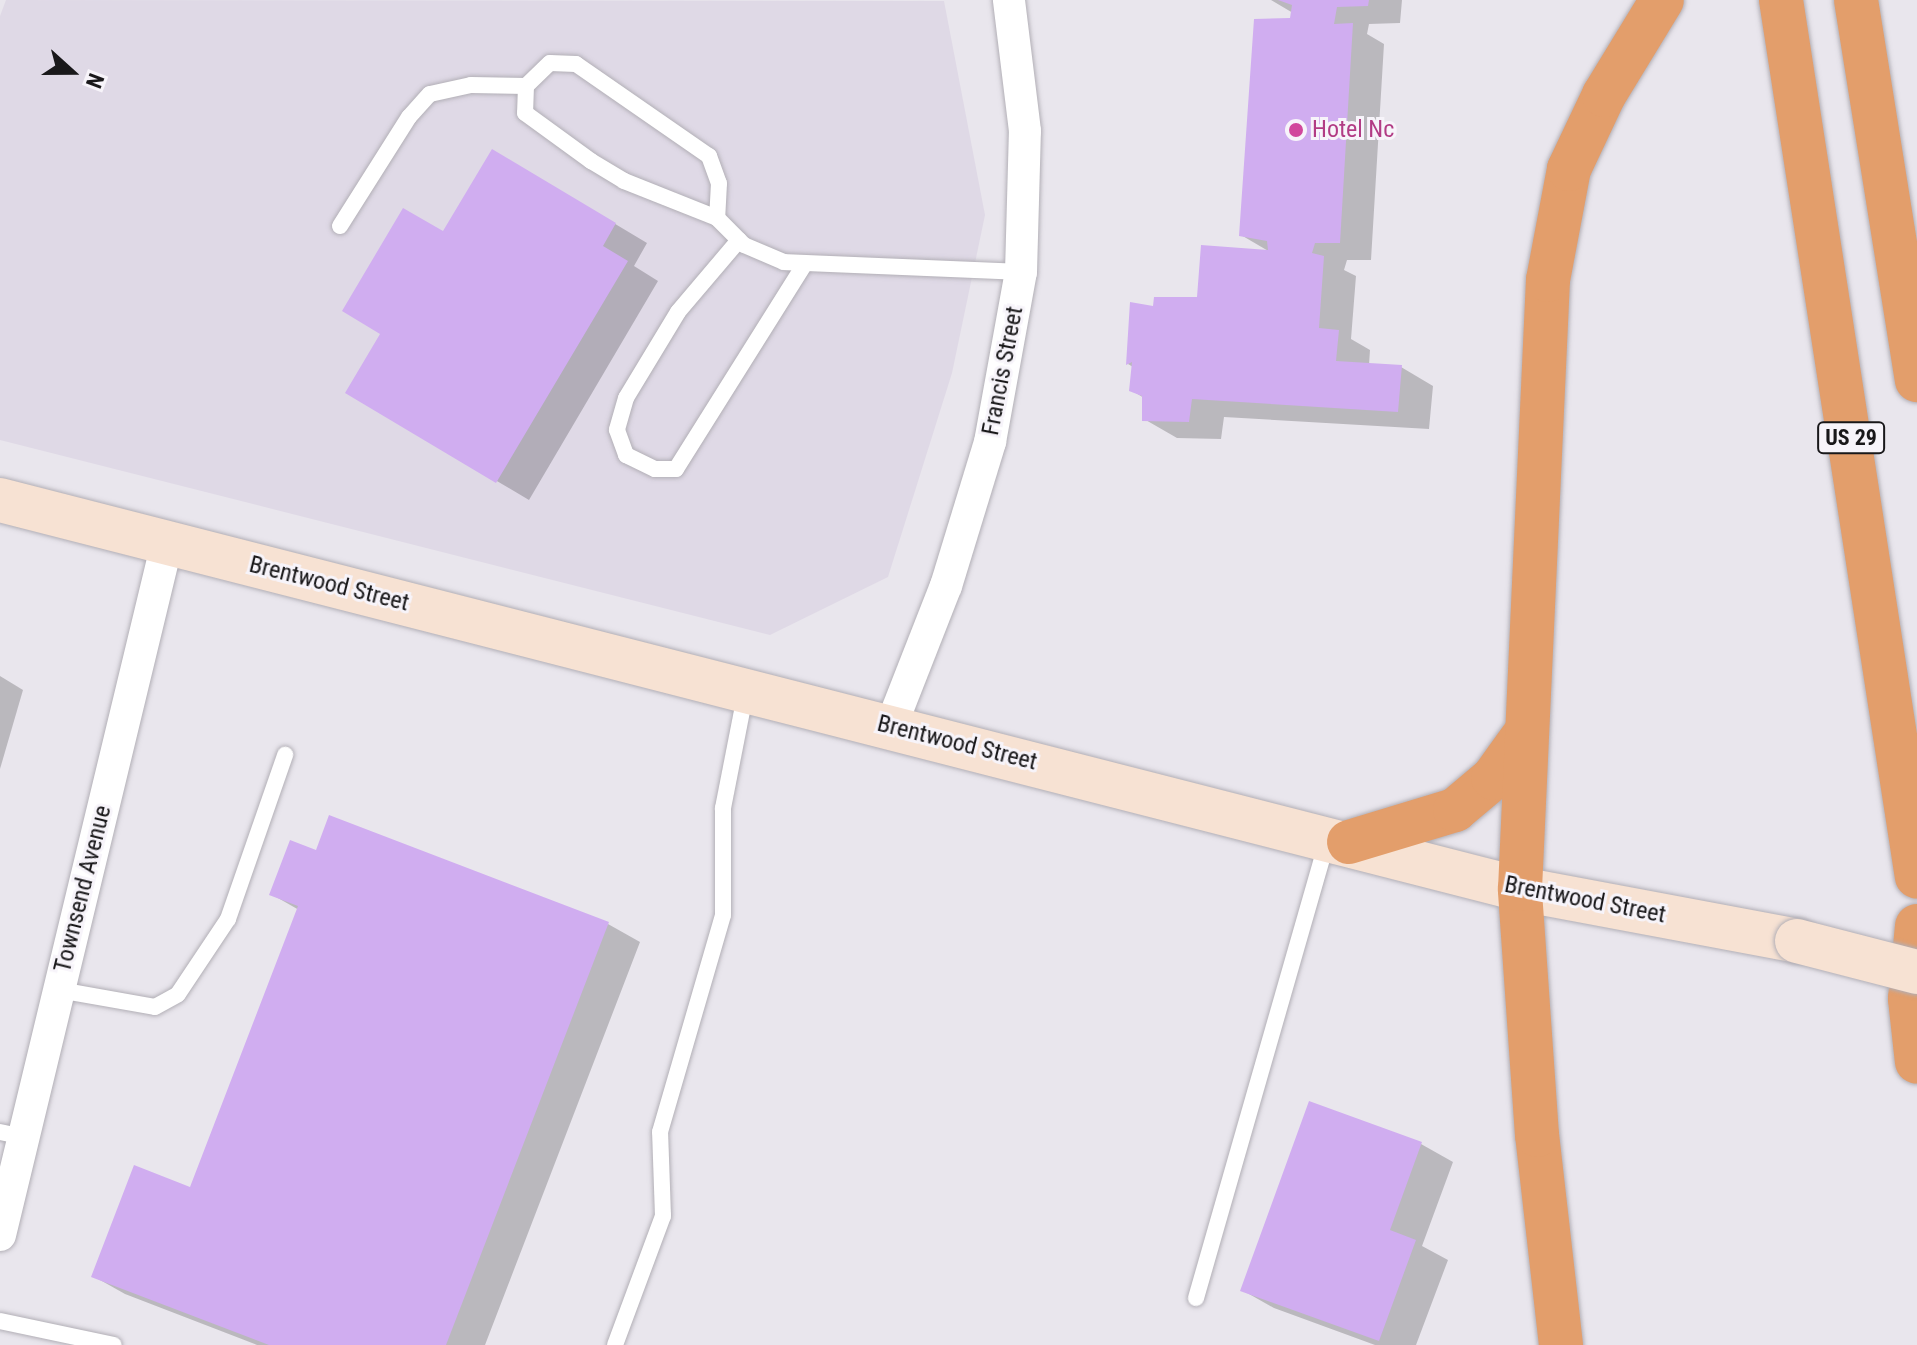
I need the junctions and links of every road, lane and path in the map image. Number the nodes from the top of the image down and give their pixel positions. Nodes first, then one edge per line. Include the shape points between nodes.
1 (1009, 0) edge
2 (1662, 0) edge
3 (1781, 0) edge
4 (1856, 0) edge
5 (526, 86) junction
6 (1917, 197) edge
7 (717, 218) junction
8 (340, 226) dead end
9 (739, 240) junction
10 (805, 263) junction
11 (1021, 272) junction
12 (1917, 380) edge
13 (0, 500) edge
14 (167, 543) junction
15 (746, 690) junction
16 (891, 726) junction
17 (1524, 735) junction
18 (285, 755) dead end
19 (1338, 839) junction
20 (1917, 877) edge
21 (1520, 889) junction
22 (1917, 926) edge
23 (1917, 972) edge
24 (59, 990) junction
25 (1917, 1062) edge
26 (12, 1134) edge
27 (0, 1235) edge
28 (1196, 1298) dead end
29 (0, 1321) edge
30 (114, 1345) edge
31 (615, 1345) edge
32 (1561, 1345) edge

1 - 11 street, Francis Street via 1025,131
2 - 17 highway via 1579,145 1556,222
3 - 20 highway, US 29
4 - 6 highway via 1903,113
4 - 12 highway
5 - 7 lane via 525,113 591,161 624,181
5 - 7 lane via 550,63 576,64 709,156 719,183
5 - 8 lane via 471,85 430,94 409,117
7 - 9 lane
9 - 10 lane via 784,262
9 - 10 lane via 678,312 626,398 617,430 626,455 655,469 676,469
10 - 11 lane
11 - 16 street, Francis Street via 990,442 946,586
13 - 14 main road, Brentwood Street
14 - 15 main road, Brentwood Street
14 - 24 street, Townsend Avenue
15 - 16 main road, Brentwood Street
15 - 31 lane via 723,808 723,915 660,1132 663,1216
16 - 19 main road, Brentwood Street
17 - 19 highway via 1493,778 1455,810
17 - 21 highway
18 - 24 lane via 228,919 178,994 155,1007
19 - 21 main road, Brentwood Street
19 - 28 lane
21 - 23 main road, Brentwood Street, bridge via 1797,941
21 - 32 highway via 1537,1135
22 - 25 highway via 1910,999
24 - 26 street, Townsend Avenue
26 - 27 street, Townsend Avenue
29 - 30 lane

